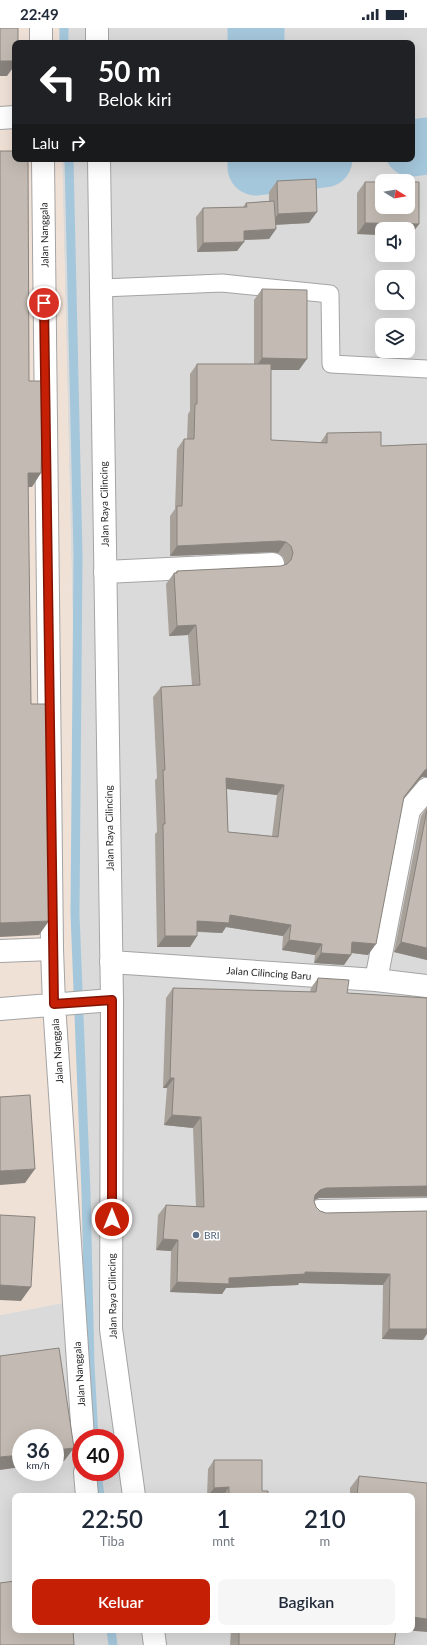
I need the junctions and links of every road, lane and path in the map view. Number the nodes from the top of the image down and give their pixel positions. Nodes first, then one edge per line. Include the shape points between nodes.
1 (41, 28) edge
2 (97, 28) edge
3 (41, 40) edge
4 (97, 40) edge
5 (12, 117) edge
6 (0, 118) edge
7 (43, 162) edge
8 (99, 162) edge
9 (102, 288) junction
10 (427, 369) edge
11 (273, 564) dead end
12 (105, 572) junction
13 (427, 789) edge
14 (52, 949) junction
15 (0, 951) edge
16 (111, 962) junction
17 (376, 980) junction
18 (427, 986) edge
19 (102, 1000) junction
20 (61, 1004) junction
21 (0, 1009) edge
22 (427, 1209) edge
23 (319, 1211) edge
24 (83, 1429) edge
25 (86, 1481) edge
26 (87, 1493) edge
27 (134, 1493) edge
28 (153, 1633) edge
29 (155, 1645) edge

1 - 3 street
2 - 4 street
5 - 6 street
7 - 14 street, Jalan Nanggala
8 - 9 street, Jalan Raya Cilincing
9 - 10 lane via 222,283 330,294 331,364
9 - 12 street, Jalan Raya Cilincing
11 - 12 street
12 - 16 street, Jalan Raya Cilincing
13 - 17 street via 409,810
14 - 15 street
14 - 20 street, Jalan Nanggala
16 - 17 street, Jalan Cilincing Baru
16 - 19 street, Jalan Raya Cilincing
17 - 18 street, Jalan Cilincing Baru
19 - 20 street
19 - 27 street, Jalan Raya Cilincing via 111,1329
20 - 21 street
20 - 24 street, Jalan Nanggala
22 - 23 street
25 - 26 street
28 - 29 street

